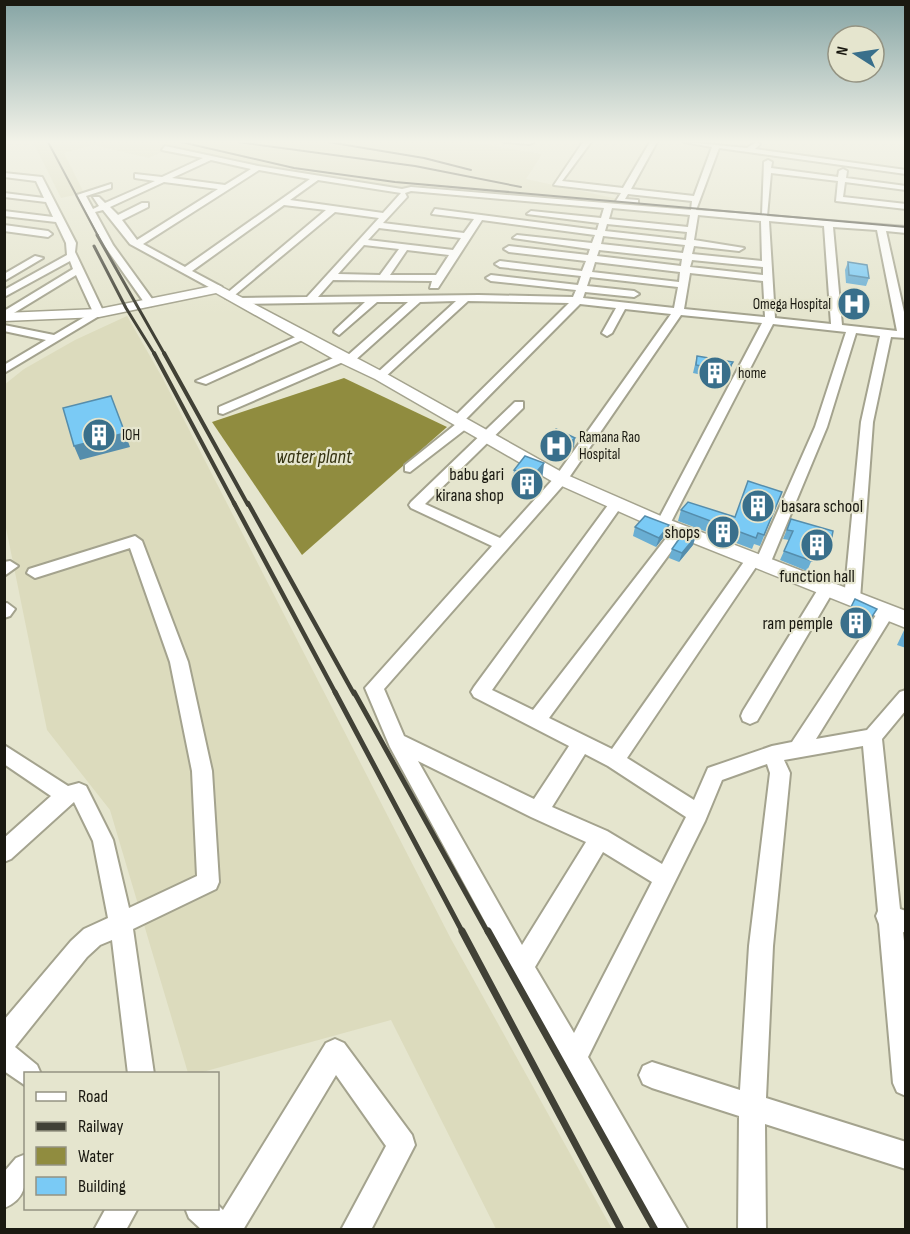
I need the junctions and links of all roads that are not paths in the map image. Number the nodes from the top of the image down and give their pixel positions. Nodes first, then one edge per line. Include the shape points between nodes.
1 (96, 199) edge
2 (41, 200) edge
3 (49, 200) edge
4 (84, 200) edge
5 (95, 200) edge
6 (121, 200) edge
7 (208, 200) edge
8 (286, 200) edge
9 (400, 200) edge
10 (445, 200) edge
11 (455, 200) edge
12 (464, 200) edge
13 (621, 200) edge
14 (698, 200) edge
15 (766, 200) edge
16 (844, 200) edge
17 (283, 202) junction
18 (86, 203) junction
19 (146, 205) dead end
20 (609, 206) junction
21 (105, 207) junction
22 (695, 207) junction
23 (906, 207) edge
24 (333, 209) junction
25 (435, 212) junction
26 (10, 213) edge
27 (91, 213) junction
28 (531, 213) junction
29 (385, 216) junction
30 (479, 217) junction
31 (765, 217) junction
32 (117, 219) junction
33 (4, 220) edge
34 (59, 220) junction
35 (603, 222) junction
36 (906, 224) edge
37 (376, 225) junction
38 (828, 225) junction
39 (4, 228) edge
40 (881, 229) junction
41 (422, 230) junction
42 (906, 230) edge
43 (599, 233) junction
44 (48, 234) dead end
45 (467, 236) junction
46 (517, 238) junction
47 (361, 242) junction
48 (137, 244) junction
49 (595, 246) junction
50 (405, 247) junction
51 (739, 248) dead end
52 (509, 249) junction
53 (688, 250) junction
54 (455, 253) junction
55 (72, 256) junction
56 (38, 258) dead end
57 (590, 259) junction
58 (500, 264) junction
59 (769, 266) junction
60 (79, 269) junction
61 (185, 271) junction
62 (586, 273) junction
63 (330, 277) junction
64 (383, 277) junction
65 (4, 278) edge
66 (439, 278) junction
67 (491, 278) junction
68 (769, 279) junction
69 (683, 285) junction
70 (581, 288) junction
71 (4, 294) edge
72 (229, 295) junction
73 (647, 296) dead end
74 (466, 298) junction
75 (479, 298) junction
76 (421, 299) junction
77 (310, 300) junction
78 (374, 300) junction
79 (577, 301) junction
80 (150, 303) junction
81 (676, 303) junction
82 (623, 304) junction
83 (99, 313) junction
84 (4, 316) edge
85 (770, 319) junction
86 (4, 328) edge
87 (837, 328) junction
88 (852, 330) junction
89 (339, 332) dead end
90 (607, 333) dead end
91 (886, 333) junction
92 (904, 335) edge
93 (304, 337) junction
94 (56, 339) junction
95 (4, 357) edge
96 (345, 359) junction
97 (21, 360) junction
98 (4, 370) edge
99 (380, 376) junction
100 (202, 381) dead end
101 (519, 405) dead end
102 (223, 411) dead end
103 (460, 423) junction
104 (485, 437) junction
105 (410, 468) dead end
106 (561, 479) junction
107 (616, 504) junction
108 (663, 524) junction
109 (679, 531) junction
110 (500, 544) junction
111 (757, 562) junction
112 (35, 573) dead end
113 (826, 590) junction
114 (852, 600) junction
115 (886, 613) junction
116 (906, 620) edge
117 (906, 697) edge
118 (750, 716) dead end
119 (536, 721) junction
120 (872, 737) junction
121 (397, 741) junction
122 (582, 743) junction
123 (798, 750) junction
124 (4, 753) edge
125 (772, 754) junction
126 (615, 760) junction
127 (66, 795) junction
128 (538, 811) junction
129 (698, 814) junction
130 (600, 838) junction
131 (4, 852) edge
132 (666, 878) junction
133 (896, 919) edge
134 (121, 925) junction
135 (522, 967) junction
136 (4, 1040) edge
137 (4, 1054) edge
138 (574, 1059) junction
139 (26, 1072) edge
140 (141, 1072) edge
141 (652, 1075) dead end
142 (906, 1083) edge
143 (752, 1108) junction
144 (906, 1156) edge
145 (24, 1170) edge
146 (4, 1194) edge
147 (123, 1210) edge
148 (200, 1210) edge
149 (108, 1230) edge
150 (226, 1230) edge
151 (356, 1230) edge
152 (674, 1230) edge
153 (752, 1230) edge

1 - 21 street
2 - 26 street via 44,200
3 - 34 street
4 - 18 street
5 - 18 street
6 - 21 street
7 - 48 street
8 - 17 street
9 - 29 street
10 - 25 street
11 - 28 street
12 - 28 street
13 - 22 street
14 - 22 street
15 - 31 street
16 - 23 street
17 - 24 street
17 - 61 street
18 - 27 street
19 - 32 street
20 - 22 street
20 - 28 street
20 - 35 street
21 - 27 street
21 - 32 street
22 - 31 street
22 - 53 street
24 - 29 street
24 - 72 street
25 - 30 street
25 - 41 street
26 - 33 street
26 - 34 street
27 - 80 street
28 - 30 street
28 - 35 street
28 - 43 street
28 - 46 street
29 - 37 street
30 - 45 street
31 - 36 street
31 - 38 street
31 - 59 street
32 - 48 street
34 - 55 street via 71,243
35 - 43 street
35 - 53 street
37 - 41 street
37 - 47 street
38 - 40 street
38 - 87 street
39 - 44 street
40 - 42 street
40 - 92 street
41 - 45 street
43 - 49 street
43 - 53 street
45 - 54 street
46 - 49 street
46 - 52 street
47 - 50 street
47 - 63 street
48 - 61 street
49 - 53 street
49 - 57 street
50 - 54 street
50 - 64 street
51 - 53 street
52 - 57 street
52 - 58 street
53 - 57 street
53 - 59 street
53 - 68 street
53 - 69 street
54 - 66 street
55 - 60 street
55 - 71 street
56 - 65 street
57 - 62 street
58 - 62 street
58 - 67 street
59 - 68 street
60 - 83 street
60 - 84 street
61 - 72 street
62 - 69 street
62 - 70 street
63 - 64 street
63 - 77 street
64 - 66 street
66 - 76 street
67 - 70 street
67 - 75 street
68 - 85 street
69 - 81 street
70 - 73 street
70 - 79 street
72 - 77 street
72 - 80 main road
72 - 93 main road
74 - 75 street
74 - 76 street
74 - 99 street
75 - 79 street
76 - 78 street
76 - 96 street
77 - 78 street
78 - 89 street
79 - 82 street
79 - 103 street
80 - 83 main road
81 - 82 street
81 - 85 street
81 - 106 street
82 - 90 street
83 - 84 main road
83 - 94 street
85 - 87 street
85 - 108 street
86 - 94 street
87 - 88 street
88 - 91 street
88 - 111 street via 821,427
91 - 92 street
91 - 114 street via 867,422
93 - 96 main road
93 - 100 street
94 - 97 street
95 - 97 street
96 - 99 main road
96 - 102 street
97 - 98 street
99 - 103 main road
101 - 104 street
103 - 104 main road
103 - 105 street
104 - 106 main road
104 - 110 street via 416,505
106 - 107 main road
106 - 110 street
107 - 108 main road
107 - 119 street via 480,692
108 - 109 main road
109 - 111 main road
109 - 119 street
110 - 121 street via 374,688
111 - 113 main road
111 - 126 street
112 - 134 street via 135,542 179,662 202,771 208,882
113 - 114 main road
113 - 118 street
114 - 115 main road
115 - 116 main road
115 - 123 street
117 - 120 street
119 - 122 street
120 - 123 street
120 - 133 street
121 - 128 street
121 - 135 street
122 - 126 street
122 - 128 street
123 - 125 street
124 - 127 street
125 - 129 street via 715,774
125 - 143 street via 780,773 761,946
126 - 129 street
127 - 131 street
127 - 134 street via 79,792 103,840
128 - 130 street
129 - 132 street
130 - 132 street
130 - 135 street
132 - 138 street
133 - 142 street
134 - 136 street via 92,937 79,949
134 - 140 street
135 - 138 street
137 - 139 street
138 - 152 street
141 - 143 street
143 - 144 street
143 - 153 street
145 - 146 street
147 - 149 street
148 - 150 street
150 - 151 street via 335,1052 402,1145

